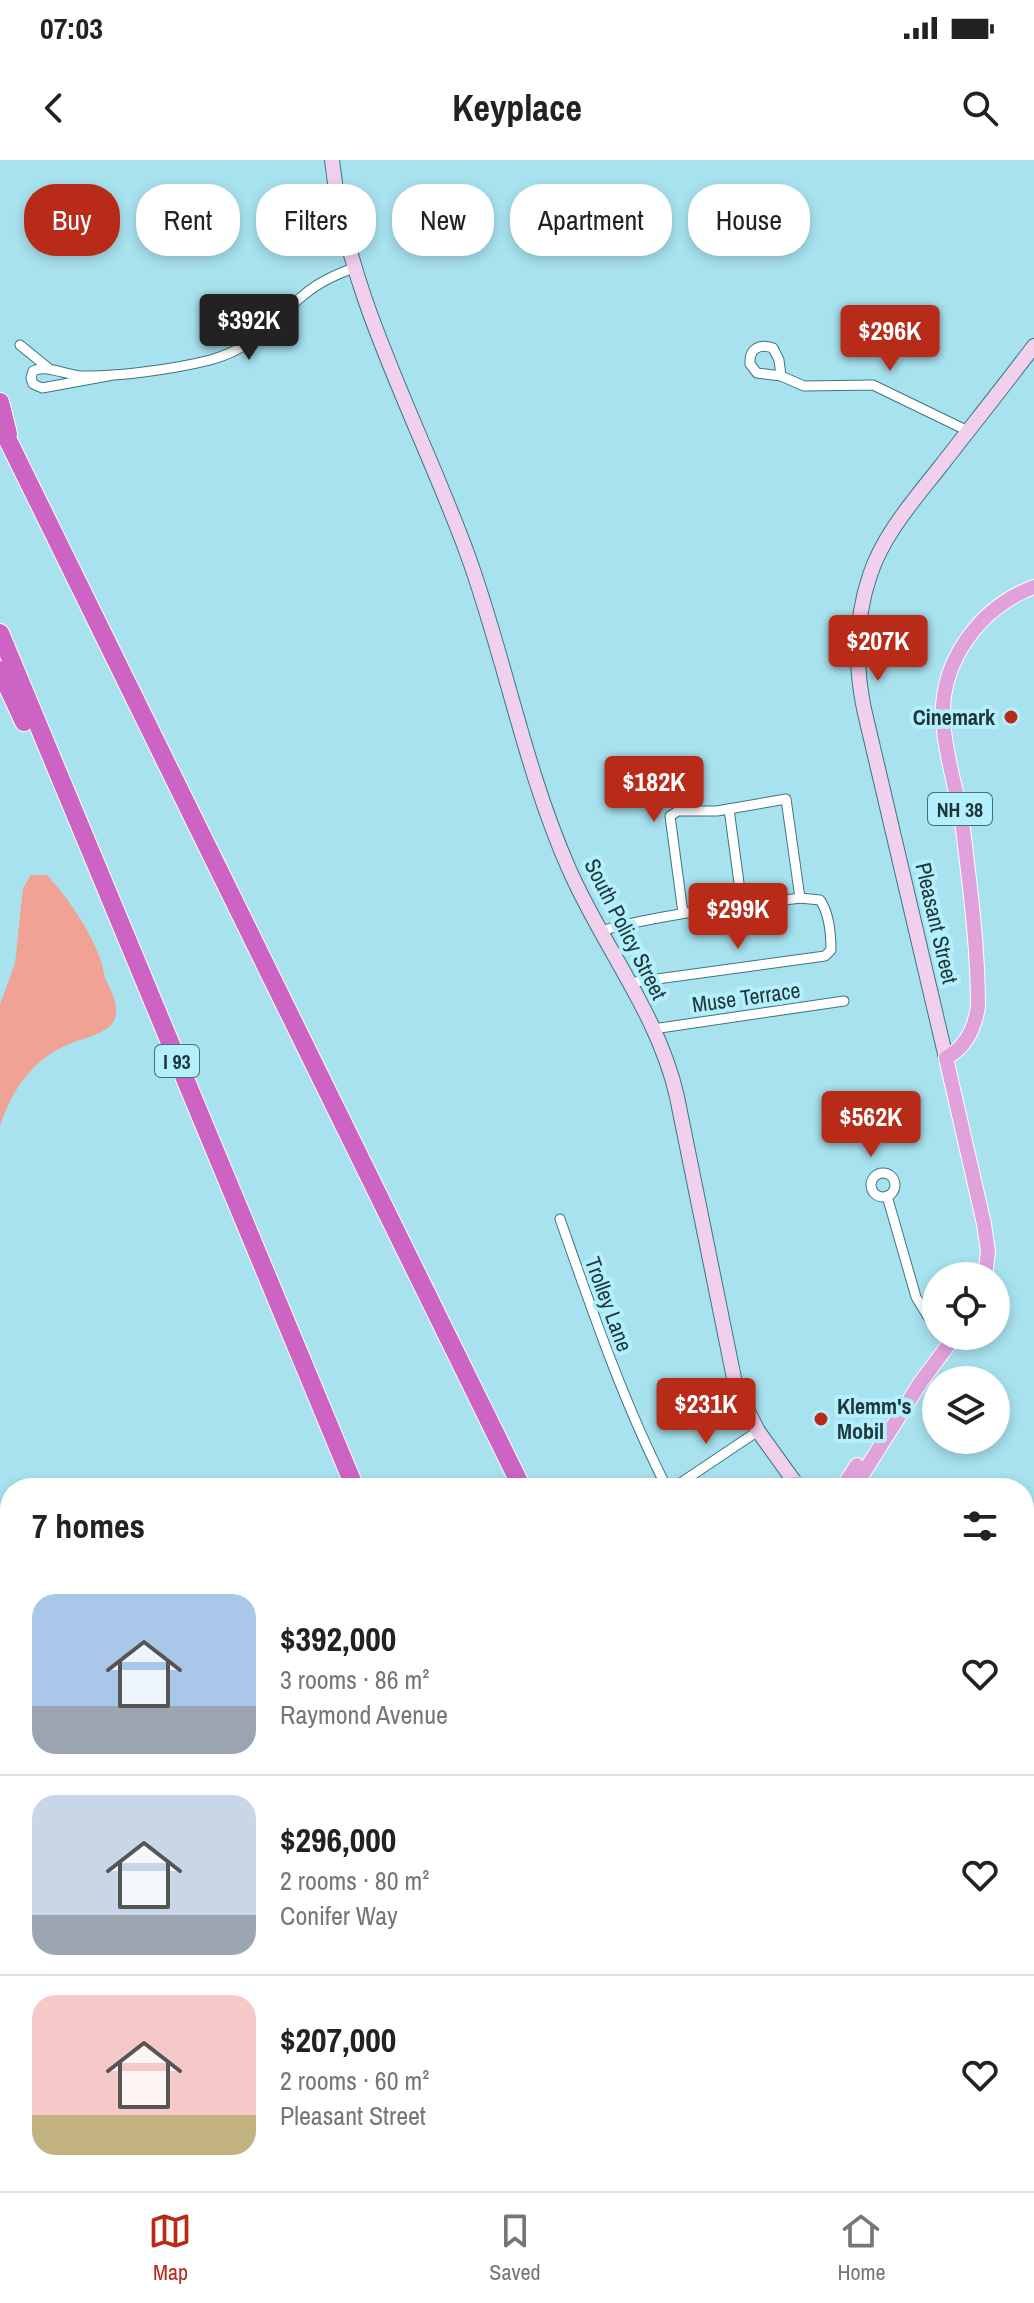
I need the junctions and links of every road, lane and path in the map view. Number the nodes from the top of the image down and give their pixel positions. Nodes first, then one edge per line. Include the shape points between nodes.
1 (332, 160) edge
2 (354, 268) junction
3 (1034, 346) edge
4 (49, 369) junction
5 (113, 375) junction
6 (781, 376) dead end
7 (31, 378) junction
8 (0, 402) edge
9 (0, 424) edge
10 (968, 431) junction
11 (10, 444) junction
12 (1034, 587) edge
13 (0, 633) edge
14 (0, 670) edge
15 (729, 809) junction
16 (800, 898) junction
17 (742, 905) junction
18 (112, 906) junction
19 (683, 913) junction
20 (600, 931) junction
21 (628, 983) junction
22 (844, 1001) dead end
23 (653, 1029) junction
24 (946, 1058) junction
25 (887, 1196) dead end
26 (560, 1219) dead end
27 (987, 1262) edge
28 (922, 1307) edge
29 (941, 1350) edge
30 (758, 1431) junction
31 (351, 1478) edge
32 (517, 1478) edge
33 (665, 1478) edge
34 (685, 1478) edge
35 (792, 1478) edge
36 (851, 1478) edge

1 - 2 street, South Policy Street
2 - 5 street via 313,287 236,350 208,361
2 - 20 street, South Policy Street via 466,552 555,835
3 - 10 street, Pleasant Street
4 - 5 street via 79,376
4 - 7 street via 38,368
4 - 7 street via 20,345
5 - 7 street via 42,388
6 - 10 street via 804,386 873,385
8 - 11 highway
9 - 11 highway
10 - 24 street, Pleasant Street via 876,559 860,614 857,652 864,709
11 - 32 highway
12 - 24 main road, NH 38 via 1000,605 972,632 954,662 945,694 944,732 963,826 978,997 971,1033
13 - 18 highway, I 93
14 - 18 highway
15 - 16 street via 786,799
15 - 17 street
15 - 19 street via 678,811 670,816
16 - 17 street
16 - 21 street via 820,900 825,907 831,938 825,956
17 - 19 street
18 - 31 highway, I 93
19 - 20 street
20 - 21 street, South Policy Street
21 - 23 street, South Policy Street
22 - 23 street, Muse Terrace
23 - 30 street, South Policy Street via 673,1079 733,1378
24 - 27 main road, Pleasant Street via 984,1224
25 - 28 street
26 - 33 street, Trolley Lane via 622,1391
29 - 36 main road
30 - 34 street
30 - 35 street, South Policy Street

